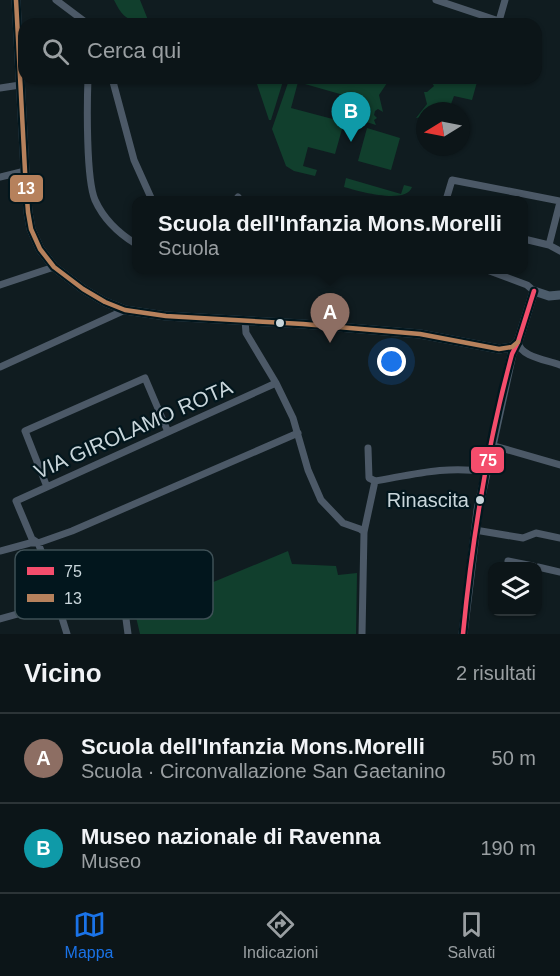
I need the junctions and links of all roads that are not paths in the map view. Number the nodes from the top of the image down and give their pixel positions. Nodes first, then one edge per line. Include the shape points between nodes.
1 (16, 0) edge
2 (56, 0) edge
3 (436, 0) edge
4 (505, 0) edge
5 (80, 18) edge
6 (490, 18) edge
7 (500, 18) edge
8 (18, 42) edge
9 (88, 84) edge
10 (114, 84) edge
11 (20, 85) joint
12 (0, 87) edge
13 (25, 171) junction
14 (0, 177) edge
15 (150, 196) edge
16 (447, 196) edge
17 (560, 201) edge
18 (528, 239) edge
19 (132, 241) edge
20 (549, 245) junction
21 (560, 251) edge
22 (54, 267) junction
23 (498, 274) edge
24 (0, 285) edge
25 (534, 291) junction
26 (560, 295) edge
27 (125, 310) junction
28 (245, 320) junction
29 (518, 342) junction
30 (499, 349) junction
31 (524, 353) junction
32 (560, 365) edge
33 (0, 367) edge
34 (508, 367) junction
35 (276, 383) junction
36 (168, 432) junction
37 (298, 433) junction
38 (491, 445) junction
39 (368, 448) dead end
40 (560, 465) edge
41 (485, 472) junction
42 (375, 482) junction
43 (47, 487) junction
44 (476, 530) junction
45 (364, 532) junction
46 (560, 538) edge
47 (38, 543) junction
48 (40, 550) edge
49 (0, 551) edge
50 (508, 561) dead end
51 (512, 562) edge
52 (542, 568) edge
53 (560, 572) edge
54 (15, 615) edge
55 (0, 619) edge
56 (63, 619) edge
57 (126, 619) dead end
58 (67, 634) edge
59 (128, 634) edge
60 (362, 634) edge
61 (463, 634) edge

1 - 8 street
2 - 5 street
3 - 6 street
4 - 7 street
9 - 19 street via 94,198 109,223
10 - 15 street via 134,160
11 - 12 street
11 - 13 street
13 - 14 street
13 - 22 street via 31,229
16 - 17 street via 452,180
17 - 20 street
18 - 20 street
20 - 21 street
22 - 24 street
22 - 27 street via 83,289
23 - 25 street
25 - 26 street via 549,297
25 - 29 street
27 - 28 street
27 - 33 street
28 - 30 street via 420,334
28 - 35 street via 246,333
29 - 30 street
29 - 31 street
29 - 34 street
30 - 34 street via 508,360
31 - 32 street
31 - 34 street via 514,357
34 - 38 street
35 - 36 street, VIA GIROLAMO ROTA
35 - 37 street
36 - 43 street, VIA GIROLAMO ROTA
36 - 43 street via 145,378 25,431
37 - 45 street via 321,500 343,524
37 - 47 street
38 - 40 street
38 - 41 street
39 - 42 street via 369,478
41 - 42 street via 441,470
41 - 44 street
42 - 45 street
43 - 47 street, VIA GIROLAMO ROTA via 16,501 32,539
44 - 46 street via 523,538 536,533
44 - 61 street
45 - 60 street
47 - 48 street
47 - 49 street
50 - 51 street
52 - 53 street
54 - 55 street
56 - 58 street
57 - 59 street

